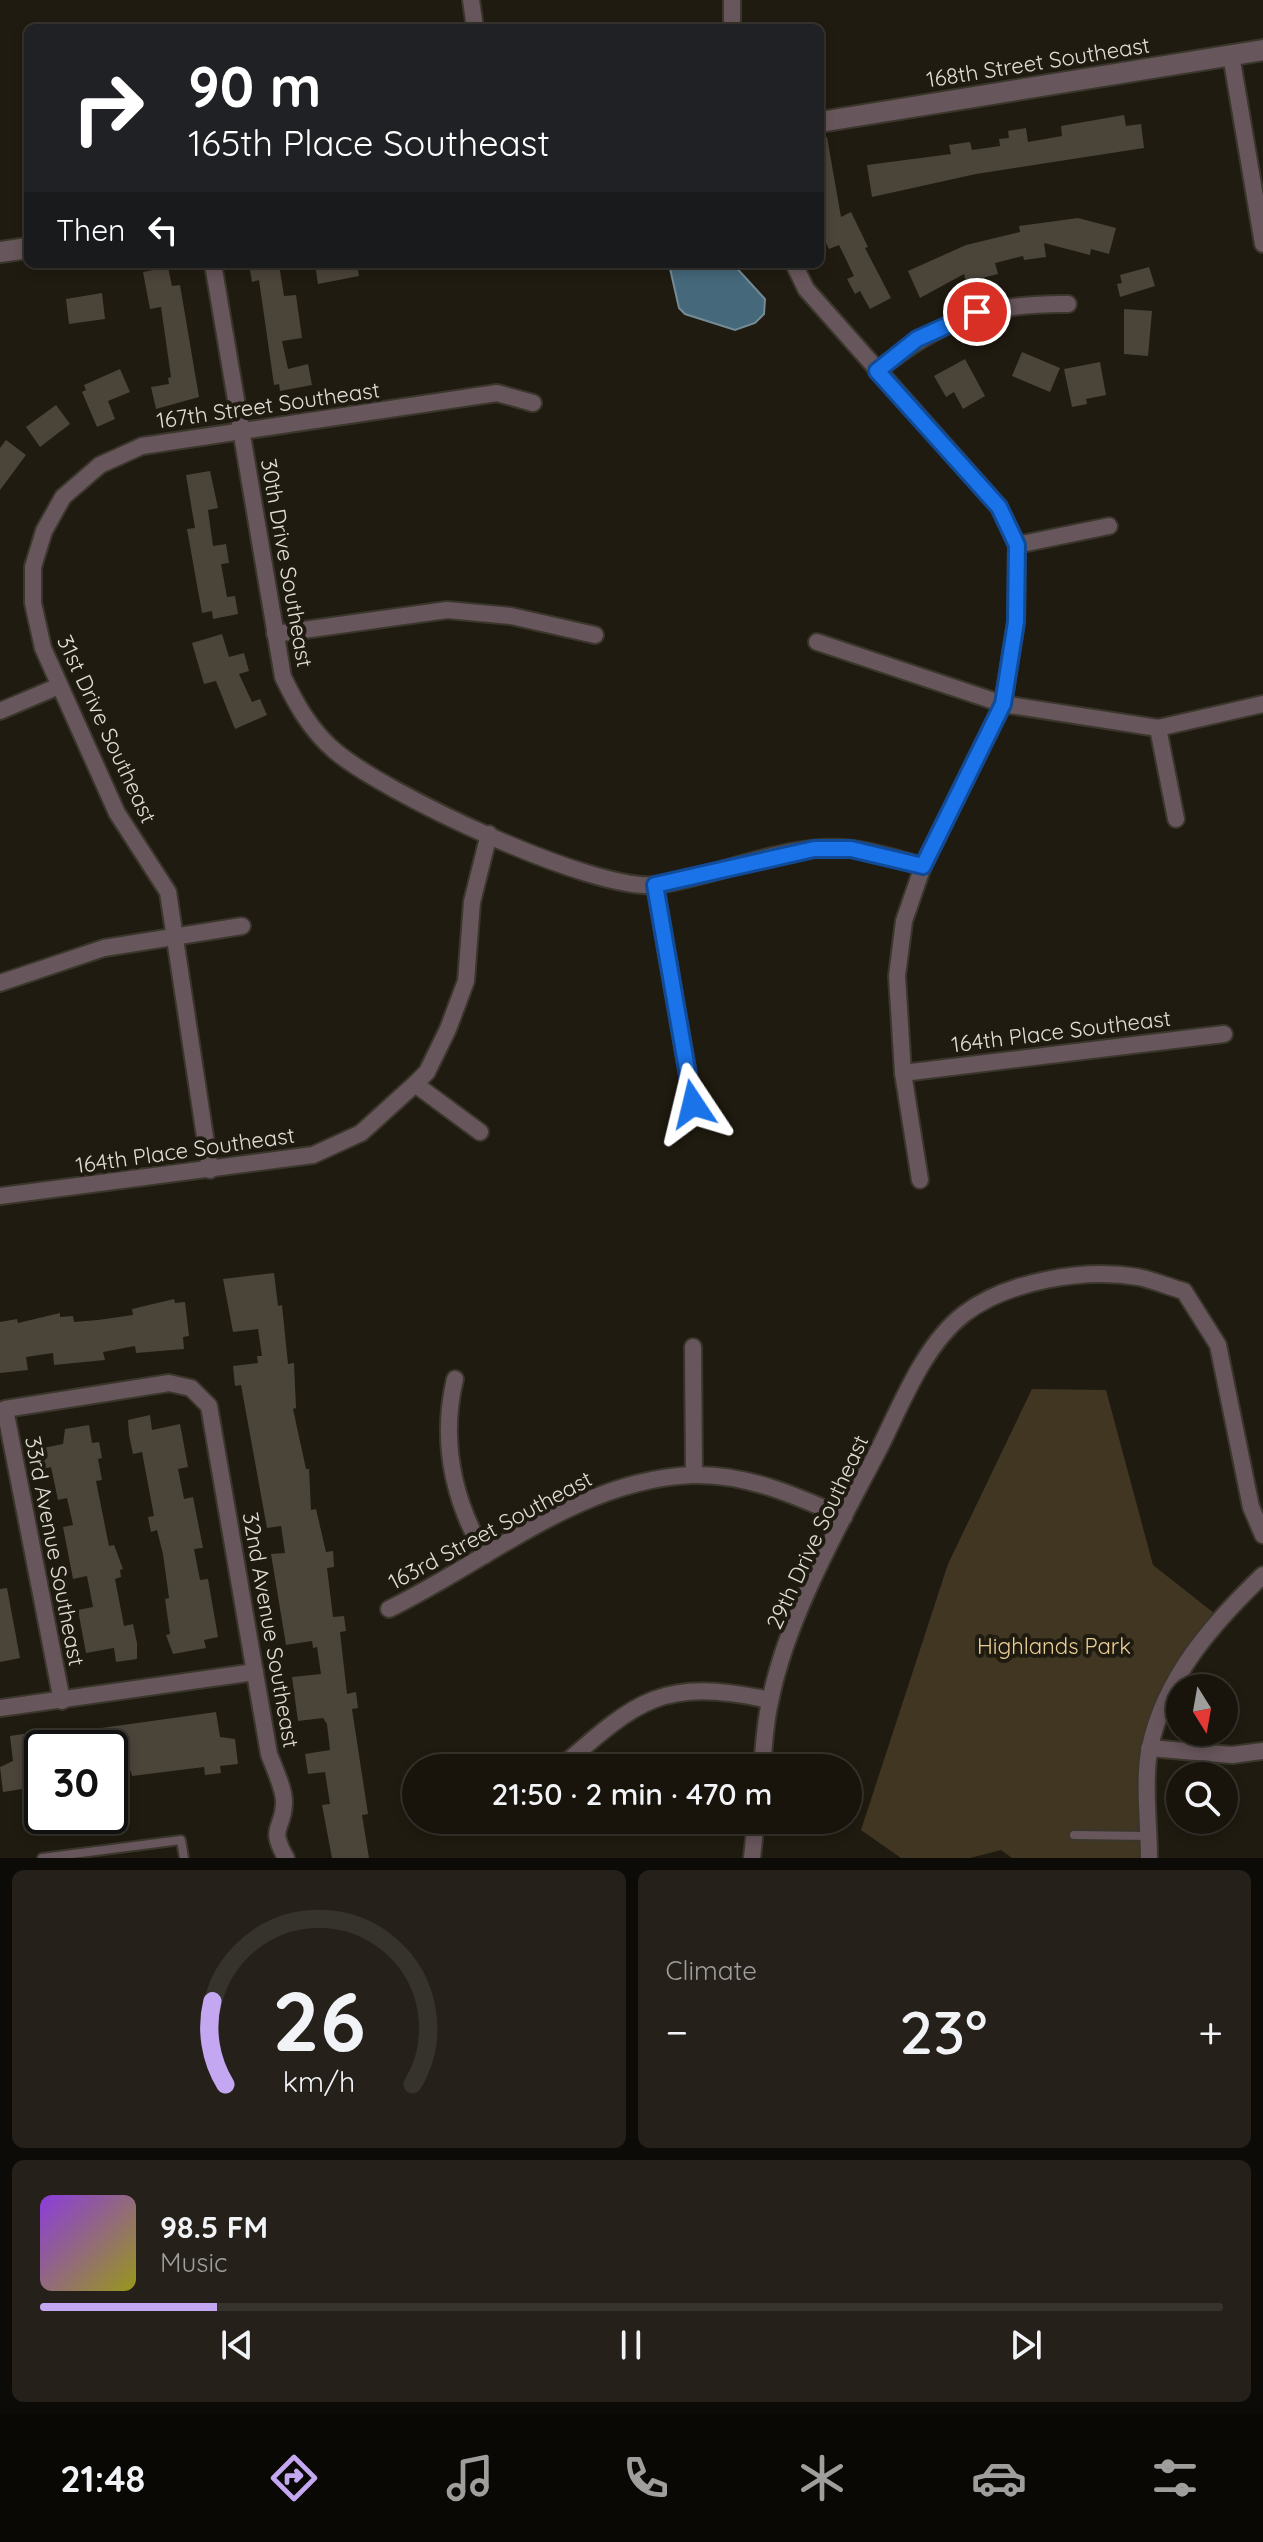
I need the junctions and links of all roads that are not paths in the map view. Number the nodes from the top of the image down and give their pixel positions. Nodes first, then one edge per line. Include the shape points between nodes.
1 (471, 0) edge
2 (732, 0) edge
3 (474, 24) edge
4 (732, 24) edge
5 (1263, 50) edge
6 (1231, 55) junction
7 (824, 121) edge
8 (1263, 244) edge
9 (24, 249) edge
10 (0, 252) edge
11 (214, 268) edge
12 (796, 268) edge
13 (1068, 304) dead end
14 (877, 371) junction
15 (533, 403) dead end
16 (241, 432) junction
17 (1109, 526) dead end
18 (44, 531) joint
19 (1017, 545) junction
20 (275, 634) junction
21 (595, 635) dead end
22 (817, 642) dead end
23 (59, 686) junction
24 (1003, 704) junction
25 (1263, 704) edge
26 (0, 711) edge
27 (1158, 728) junction
28 (1176, 819) dead end
29 (489, 834) junction
30 (923, 866) junction
31 (655, 885) junction
32 (242, 926) dead end
33 (175, 937) junction
34 (0, 983) edge
35 (1224, 1034) dead end
36 (903, 1073) junction
37 (415, 1084) junction
38 (693, 1104) dead end
39 (480, 1132) dead end
40 (210, 1170) junction
41 (920, 1180) dead end
42 (0, 1196) edge
43 (693, 1347) dead end
44 (455, 1379) dead end
45 (5, 1409) joint
46 (694, 1475) junction
47 (844, 1517) junction
48 (1263, 1535) edge
49 (485, 1555) junction
50 (1263, 1575) edge
51 (389, 1609) dead end
52 (255, 1672) junction
53 (770, 1700) junction
54 (62, 1701) junction
55 (0, 1708) edge
56 (1149, 1748) junction
57 (1263, 1751) edge
58 (576, 1754) edge
59 (764, 1754) edge
60 (755, 1834) edge
61 (1074, 1835) dead end
62 (1149, 1836) junction
63 (42, 1858) edge
64 (184, 1858) edge
65 (286, 1858) edge
66 (752, 1858) edge
67 (1149, 1858) edge

1 - 3 street
2 - 4 street
5 - 6 street, 168th Street Southeast
6 - 7 street, 168th Street Southeast
6 - 8 street
9 - 10 street
11 - 16 street, 30th Drive Southeast
12 - 14 street via 806,289
13 - 14 street via 1027,303 977,312 917,339
14 - 19 street via 999,507
15 - 16 street, 167th Street Southeast via 497,393
16 - 18 street, 167th Street Southeast via 142,446 100,465 63,497
16 - 20 street, 30th Drive Southeast
17 - 19 street
18 - 23 street, 31st Drive Southeast via 33,567 33,603
19 - 24 street via 1016,622
20 - 21 street via 447,610 511,616
20 - 29 street, 30th Drive Southeast via 283,677 299,710 331,749 363,774
22 - 24 street
23 - 26 street
23 - 33 street, 31st Drive Southeast via 117,813 168,892
24 - 27 street
24 - 30 street
25 - 27 street
27 - 28 street
29 - 31 street, 30th Drive Southeast via 575,872 615,883
29 - 37 street via 472,902 466,981 427,1072
30 - 31 street, 30th Drive Southeast via 851,849 814,849
30 - 36 street via 904,921 897,976
31 - 38 street
32 - 33 street
33 - 34 street via 104,948
33 - 40 street, 31st Drive Southeast
35 - 36 street, 164th Place Southeast
36 - 41 street
37 - 39 street
37 - 40 street, 164th Place Southeast via 361,1133 313,1155
40 - 42 street, 164th Place Southeast
43 - 46 street
44 - 49 street via 449,1450 456,1493
45 - 52 street, 32nd Avenue Southeast via 169,1383 191,1388 209,1406
45 - 54 street, 33rd Avenue Southeast
46 - 47 street, 163rd Street Southeast via 750,1482
46 - 49 street, 163rd Street Southeast via 640,1482 587,1498
47 - 48 street, 29th Drive Southeast via 930,1352 962,1316 990,1298 1027,1285 1088,1276 1137,1277 1184,1291 1218,1345 1251,1507
47 - 53 street, 29th Drive Southeast via 811,1587
49 - 51 street, 163rd Street Southeast
50 - 56 street via 1219,1617 1175,1681
52 - 54 street
52 - 65 street, 32nd Avenue Southeast via 284,1804 276,1827
53 - 58 street via 726,1691 670,1692 614,1721
53 - 59 street, 29th Drive Southeast
54 - 55 street
56 - 57 street via 1232,1755
56 - 62 street
60 - 66 street
61 - 62 lane
62 - 67 street
63 - 64 lane via 181,1840

